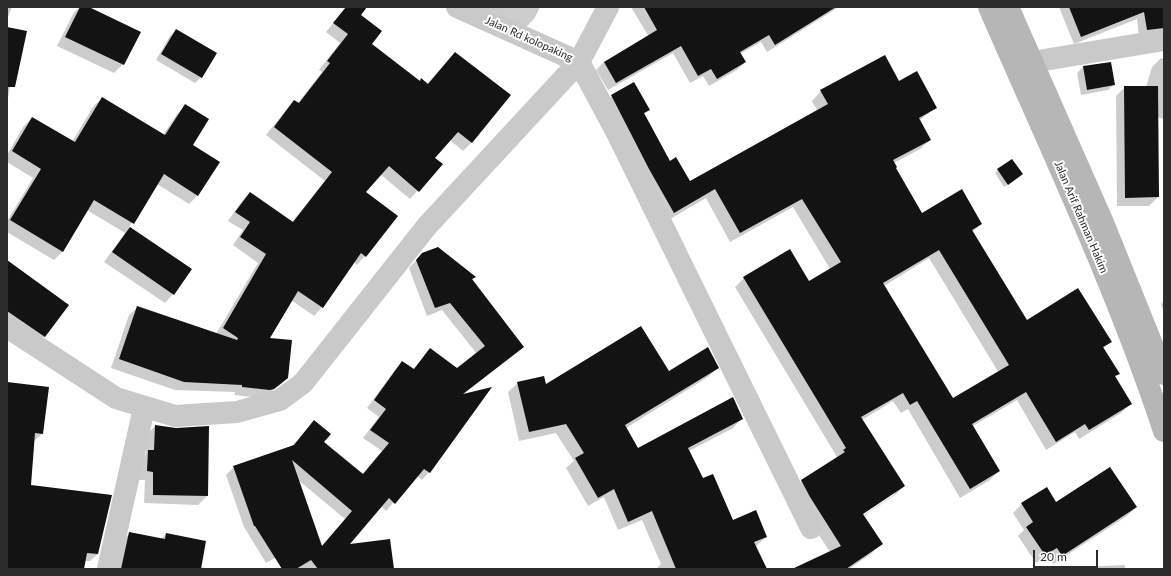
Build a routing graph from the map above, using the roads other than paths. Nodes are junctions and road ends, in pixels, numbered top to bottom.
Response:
1 (457, 7) edge
2 (608, 7) edge
3 (989, 7) edge
4 (1008, 7) edge
5 (1164, 40) edge
6 (580, 62) junction
7 (1032, 62) junction
8 (1048, 120) junction
9 (7, 327) edge
10 (1164, 374) edge
11 (144, 408) junction
12 (1164, 431) edge
13 (811, 528) dead end
14 (108, 569) edge

1 - 6 street, Jalan Rd kolopaking
2 - 6 street
3 - 8 main road, Jalan Arif Rahman Hakim
4 - 7 main road, Jalan Arif Rahman Hakim
5 - 7 street
6 - 11 street
6 - 13 street
7 - 8 main road, Jalan Arif Rahman Hakim
8 - 10 main road, Jalan Arif Rahman Hakim
8 - 12 main road, Jalan Arif Rahman Hakim
9 - 11 street
11 - 14 street

